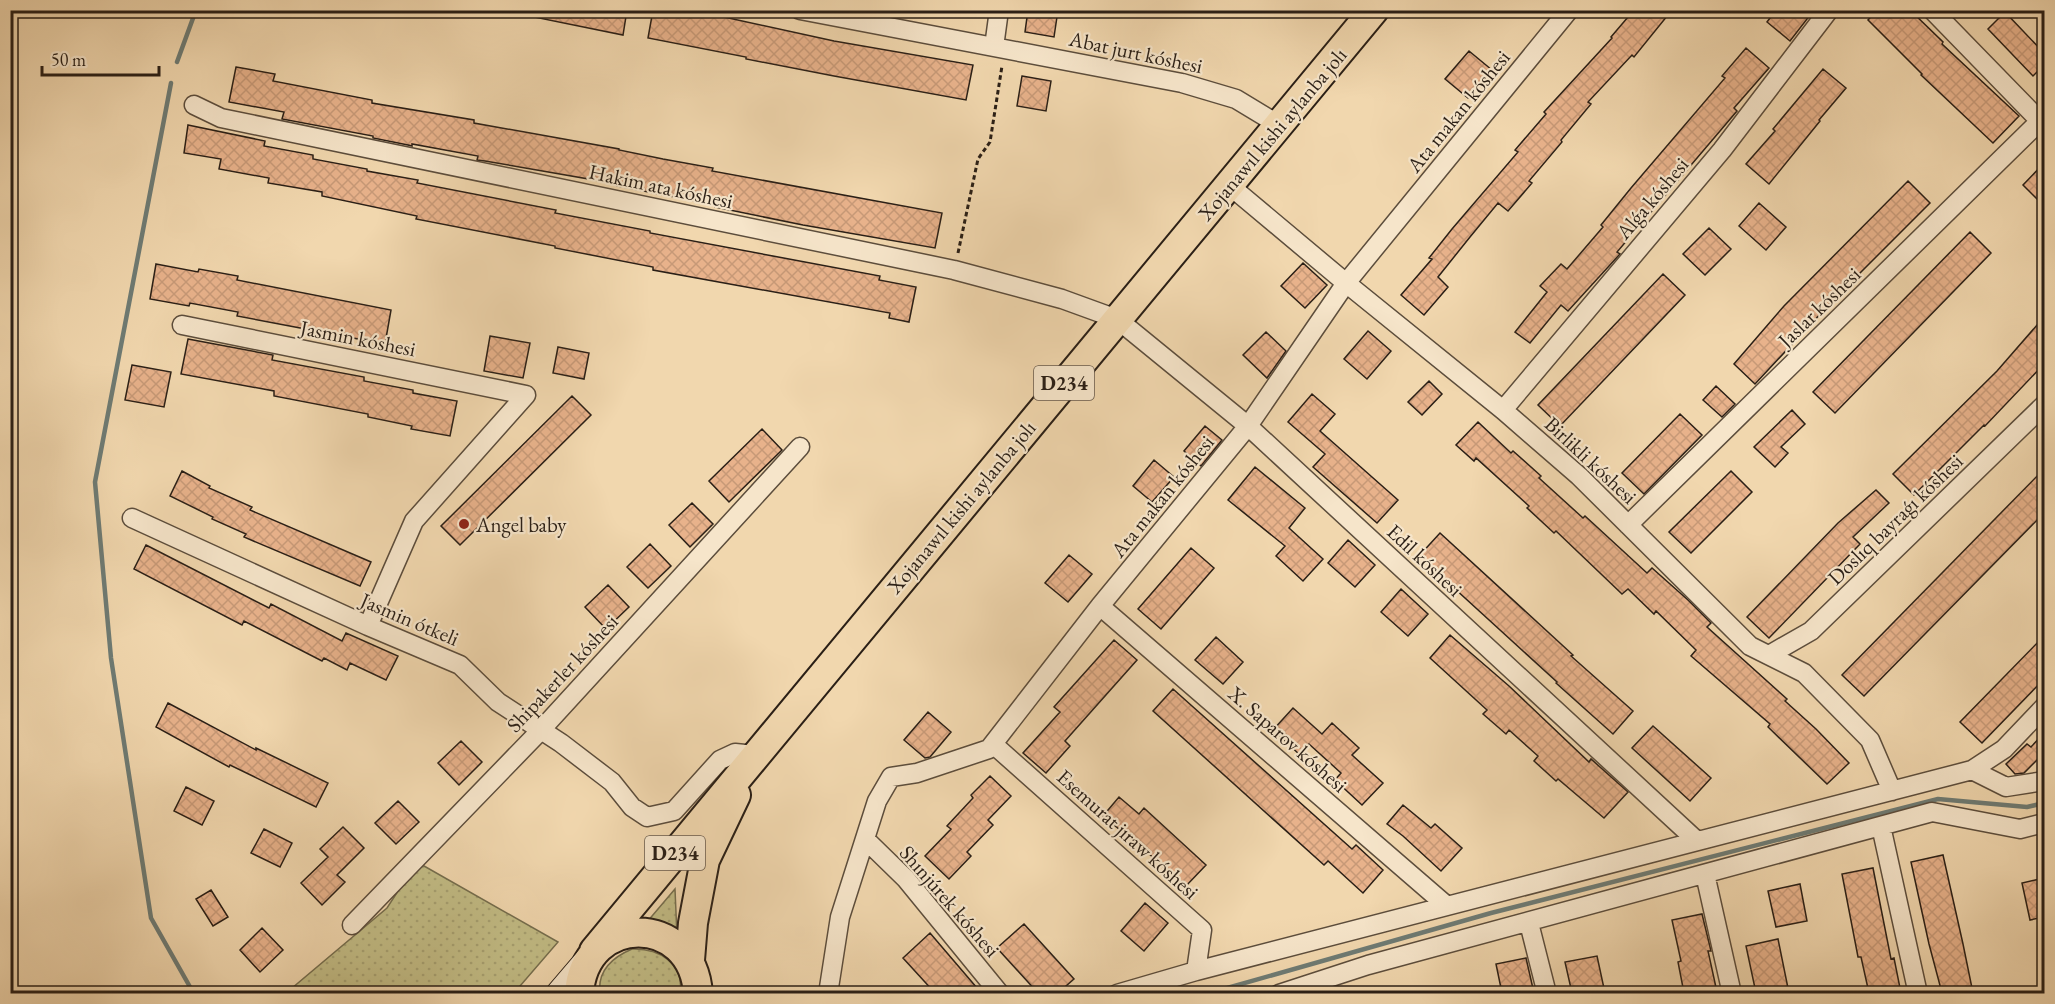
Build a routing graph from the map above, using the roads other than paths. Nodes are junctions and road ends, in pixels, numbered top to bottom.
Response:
1 (800, 10) edge
2 (999, 10) edge
3 (1374, 10) edge
4 (1569, 10) edge
5 (1829, 10) edge
6 (1932, 10) edge
7 (999, 48) junction
8 (194, 105) dead end
9 (2042, 123) edge
10 (1279, 125) junction
11 (1229, 185) junction
12 (1346, 283) junction
13 (1117, 319) junction
14 (182, 325) dead end
15 (2044, 405) edge
16 (1503, 410) junction
17 (1248, 426) junction
18 (800, 447) dead end
19 (132, 518) dead end
20 (1628, 525) junction
21 (1100, 606) junction
22 (368, 626) junction
23 (1769, 655) junction
24 (2044, 707) edge
25 (540, 731) junction
26 (993, 744) junction
27 (755, 755) junction
28 (1971, 770) junction
29 (2044, 781) edge
30 (1892, 791) junction
31 (2044, 823) edge
32 (1881, 826) junction
33 (865, 838) junction
34 (1696, 841) junction
35 (1705, 874) junction
36 (1447, 906) junction
37 (1529, 923) junction
38 (352, 925) dead end
39 (591, 956) junction
40 (690, 960) junction
41 (1196, 971) junction
42 (1312, 989) edge
43 (559, 993) edge
44 (579, 993) edge
45 (698, 993) edge
46 (828, 993) edge
47 (1000, 993) edge
48 (1118, 993) edge
49 (1279, 993) edge
50 (1547, 993) edge
51 (1732, 993) edge
52 (1918, 993) edge

1 - 7 street, Abat jurt kóshesi
2 - 7 street
3 - 10 main road, Xojanawıl kishi aylanba jolı / D234
4 - 12 street, Ata makan kóshesi
5 - 16 street, Alǵa kóshesi
6 - 9 street
7 - 10 street, Abat jurt kóshesi
8 - 13 street, Hakim ata kóshesi
9 - 20 street, Jaslar kóshesi
10 - 11 main road, Xojanawıl kishi aylanba jolı / D234
11 - 12 street, Birlikli kóshesi
11 - 13 main road, Xojanawıl kishi aylanba jolı / D234
12 - 16 street, Birlikli kóshesi
12 - 17 street, Ata makan kóshesi
13 - 17 street, Edil kóshesi
13 - 27 main road, Xojanawıl kishi aylanba jolı / D234
14 - 22 street, Jasmin kóshesi
15 - 23 street, Doslıq bayraǵı kóshesi
16 - 20 street, Birlikli kóshesi
17 - 21 street, Ata makan kóshesi
17 - 34 street, Edil kóshesi
18 - 25 street, Shipakerler kóshesi
19 - 22 street, Jasmin ótkeli
20 - 23 street, Birlikli kóshesi
21 - 26 street, Ata makan kóshesi
21 - 36 street, X. Saparov kóshesi
22 - 25 street, Jasmin ótkeli
23 - 30 street, Birlikli kóshesi
24 - 28 street
25 - 27 street, Jasmin ótkeli
25 - 38 street, Shipakerler kóshesi
26 - 33 street, Ata makan kóshesi
26 - 41 street, Esemurat jıraw kóshesi
27 - 39 main road, Xojanawıl kishi aylanba jolı / D234
27 - 40 main road, Xojanawıl kishi aylanba jolı / D234
28 - 29 street
28 - 30 street
30 - 34 street
31 - 32 street
32 - 35 street
32 - 52 street
33 - 46 street, Ata makan kóshesi
33 - 47 street, Shınjúrek kóshesi
34 - 36 street
35 - 37 street
35 - 51 street
36 - 41 street
37 - 42 street
37 - 50 street
39 - 40 main road, D234
39 - 43 main road, Xojanawıl kishi aylanba jolı / D234
39 - 44 main road, D234
40 - 45 main road
41 - 48 street
42 - 49 street

